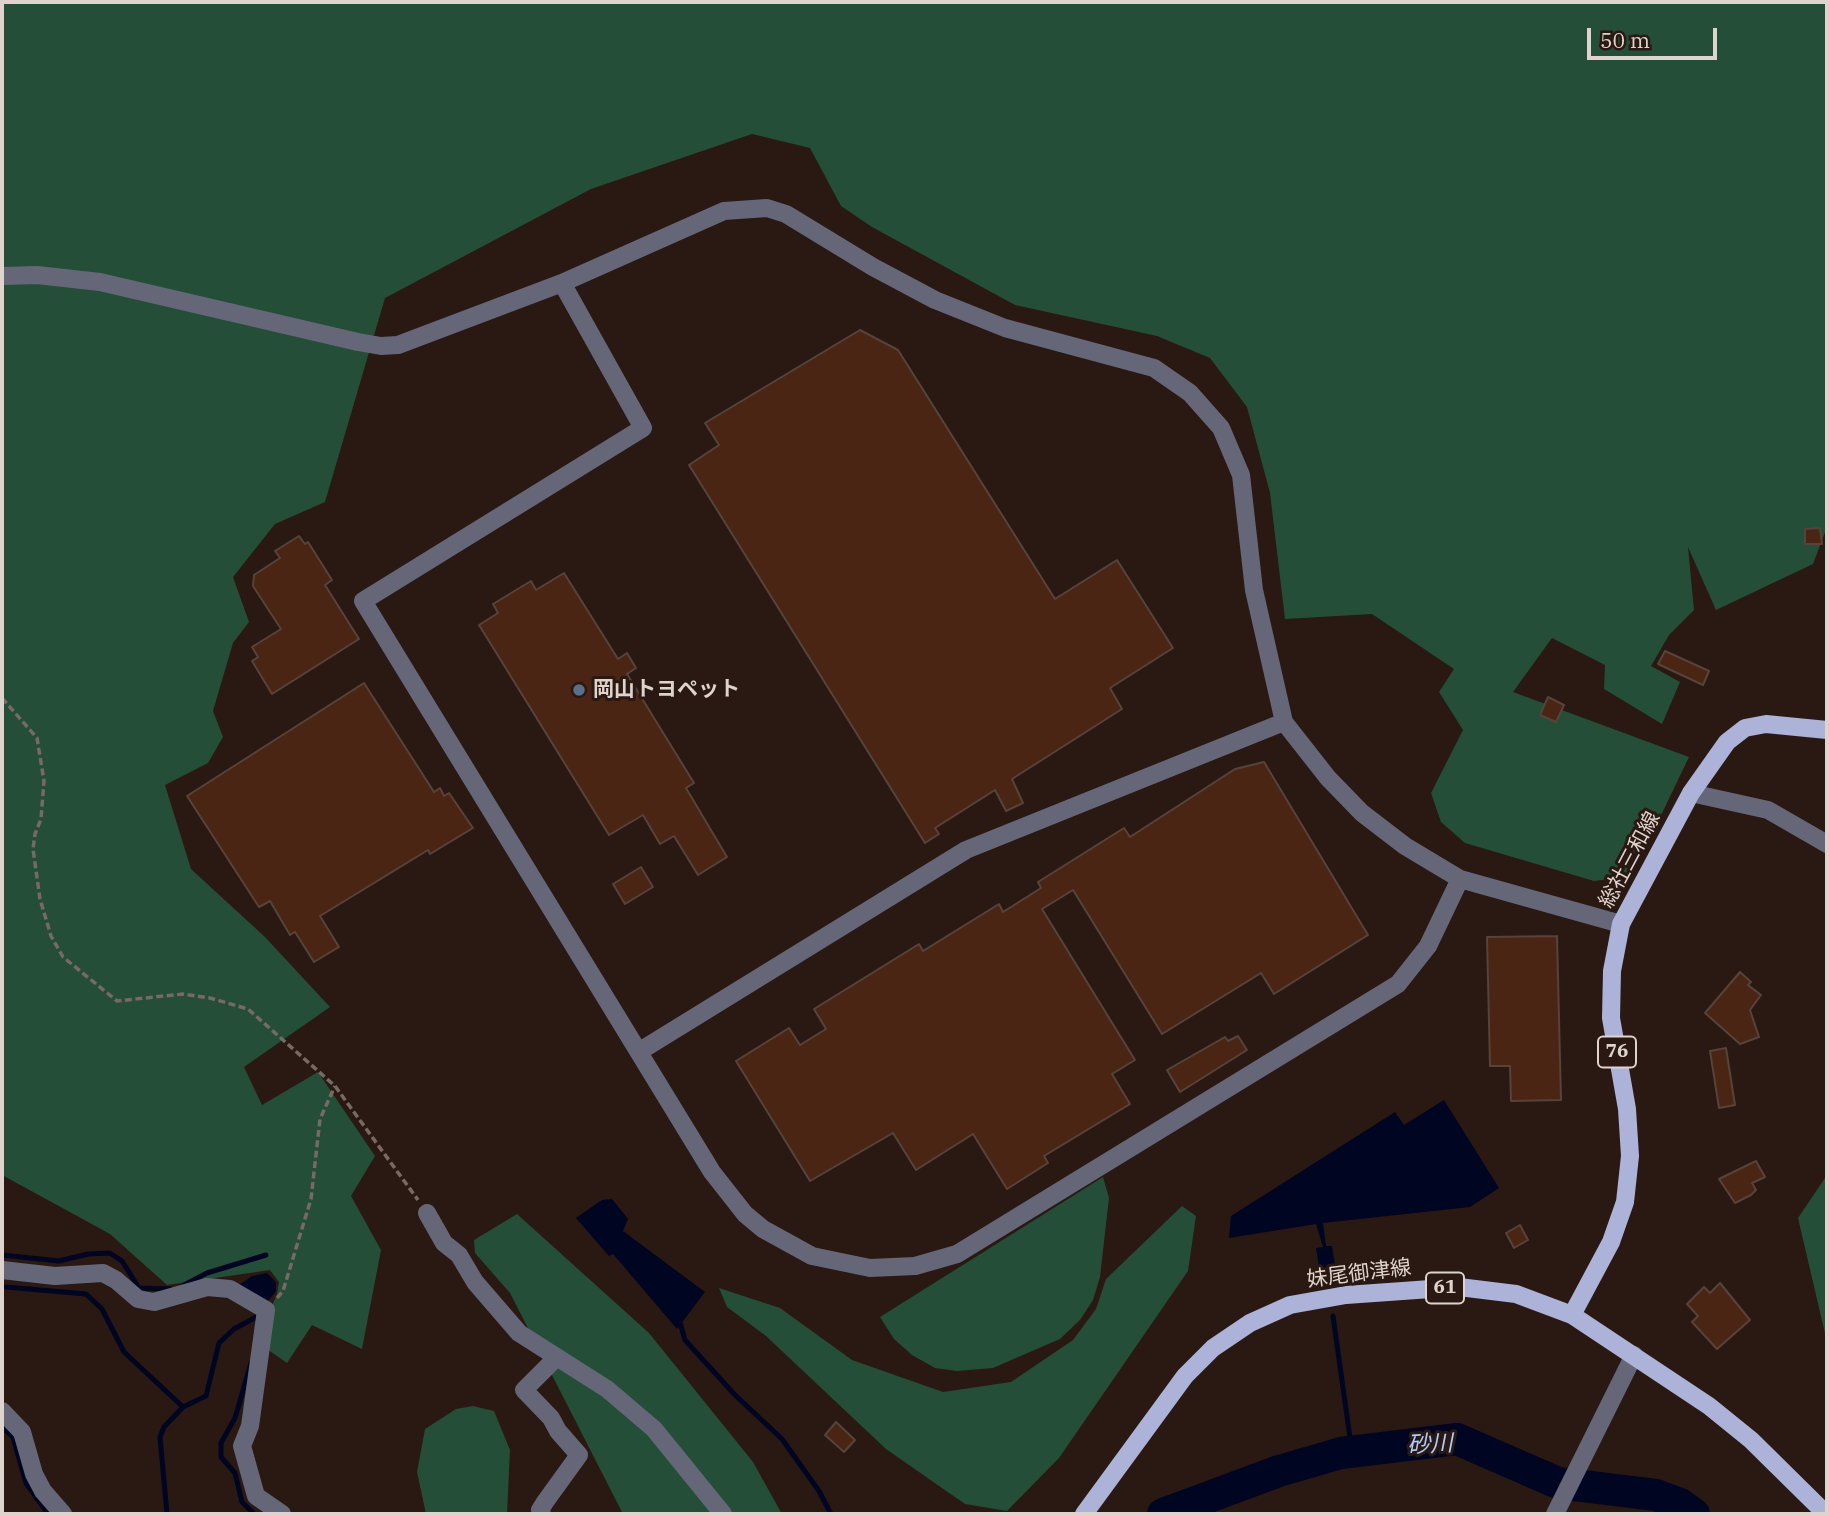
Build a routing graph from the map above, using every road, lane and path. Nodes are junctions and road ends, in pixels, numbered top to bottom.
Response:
1 (3, 274) edge
2 (562, 283) junction
3 (2, 698) edge
4 (1284, 722) junction
5 (1827, 730) edge
6 (1691, 793) junction
7 (1827, 844) edge
8 (1460, 879) junction
9 (1621, 924) junction
10 (640, 1051) junction
11 (335, 1086) junction
12 (427, 1213) joint
13 (2, 1272) edge
14 (263, 1309) junction
15 (1572, 1315) junction
16 (1634, 1355) junction
17 (555, 1359) junction
18 (2, 1411) edge
19 (63, 1514) edge
20 (282, 1514) edge
21 (542, 1514) edge
22 (723, 1514) edge
23 (1084, 1514) edge
24 (1555, 1514) edge
25 (1826, 1514) edge

1 - 2 street
2 - 4 street
2 - 10 street
3 - 11 path
4 - 8 street
4 - 10 street
5 - 6 main road, 総社三和線 / 76
6 - 7 street
6 - 9 main road, 総社三和線 / 76
8 - 9 street
8 - 10 street
9 - 15 main road, 総社三和線 / 76
11 - 12 path
11 - 14 path
12 - 17 street
13 - 14 street
14 - 20 street
15 - 16 main road, 妹尾御津線 / 61
15 - 23 main road, 妹尾御津線 / 61
16 - 24 street
16 - 25 main road, 妹尾御津線 / 61
17 - 21 street
17 - 22 street
18 - 19 street

